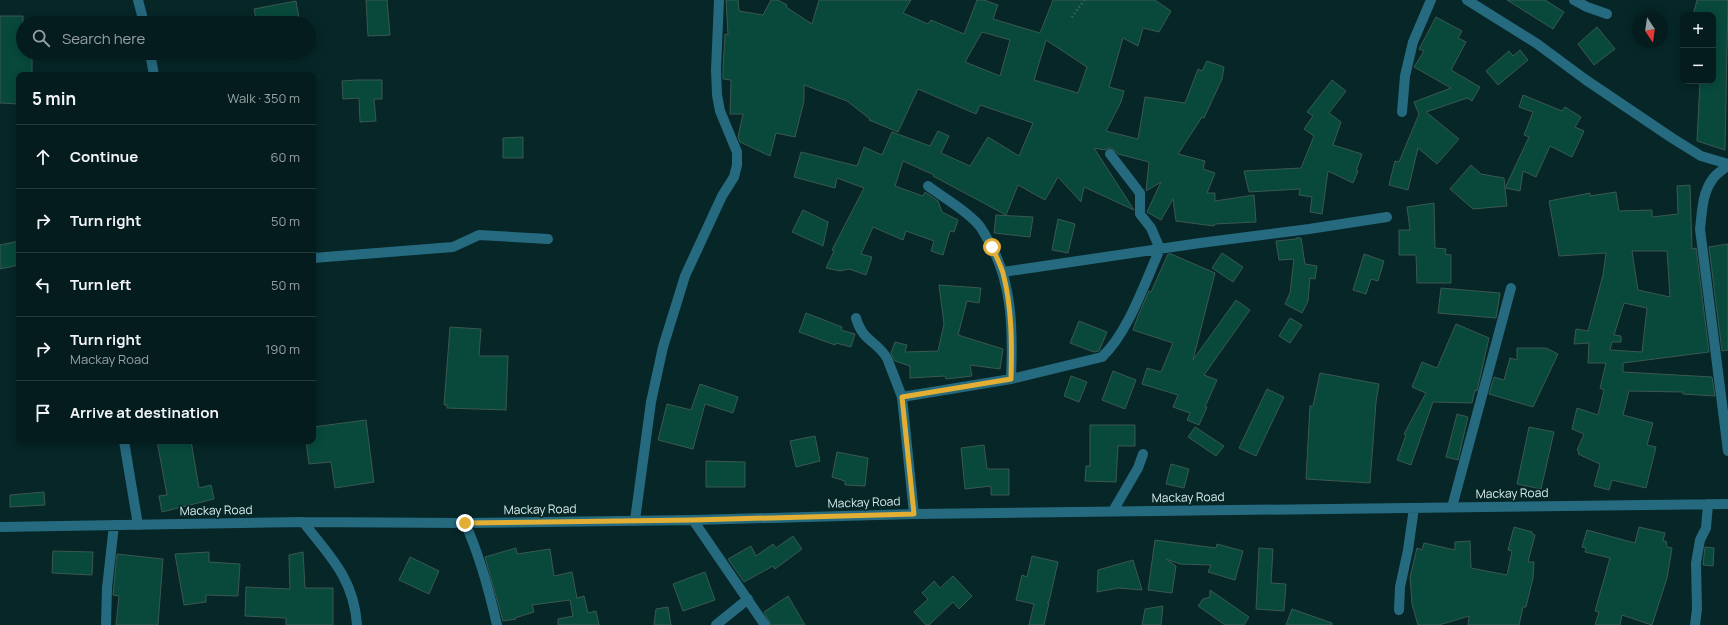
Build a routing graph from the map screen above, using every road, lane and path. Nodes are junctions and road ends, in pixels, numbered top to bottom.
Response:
1 (138, 0) edge
2 (720, 0) edge
3 (1084, 0) edge
4 (1430, 0) edge
5 (1467, 0) edge
6 (1574, 0) edge
7 (1607, 14) dead end
8 (142, 16) edge
9 (1072, 17) dead end
10 (151, 60) edge
11 (153, 72) edge
12 (1402, 112) dead end
13 (1110, 154) dead end
14 (1728, 165) edge
15 (928, 186) dead end
16 (1387, 217) dead end
17 (548, 239) dead end
18 (1160, 249) junction
19 (316, 258) edge
20 (1003, 272) junction
21 (1512, 288) dead end
22 (856, 318) dead end
23 (1011, 379) junction
24 (902, 397) junction
25 (124, 444) edge
26 (1728, 451) edge
27 (1143, 454) dead end
28 (1708, 504) junction
29 (1728, 504) edge
30 (1452, 507) junction
31 (1414, 508) junction
32 (1114, 511) junction
33 (914, 514) junction
34 (635, 520) junction
35 (693, 520) junction
36 (303, 522) junction
37 (465, 523) junction
38 (114, 525) junction
39 (138, 525) junction
40 (0, 526) edge
41 (748, 599) junction
42 (1399, 610) dead end
43 (106, 625) edge
44 (357, 625) edge
45 (497, 625) edge
46 (716, 625) edge
47 (765, 625) edge
48 (1695, 625) edge

1 - 8 street
2 - 34 street
3 - 9 path
4 - 12 street
5 - 14 street
6 - 7 street
10 - 11 street
13 - 18 street
14 - 26 street
15 - 20 street
16 - 18 street
17 - 19 street
18 - 20 street
18 - 23 street
20 - 23 street
21 - 30 street
22 - 24 street
23 - 24 street
24 - 33 street
25 - 39 street
27 - 32 street
28 - 29 street, Mackay Road
28 - 30 street, Mackay Road
28 - 48 street
30 - 31 street, Mackay Road
31 - 32 street, Mackay Road
31 - 42 street
32 - 33 street, Mackay Road
33 - 35 street, Mackay Road
34 - 35 street, Mackay Road
34 - 37 street, Mackay Road
35 - 41 street
36 - 37 street, Mackay Road
36 - 39 street, Mackay Road
36 - 44 street
37 - 45 street
38 - 39 street, Mackay Road
38 - 40 street, Mackay Road
38 - 43 street
41 - 46 street
41 - 47 street

